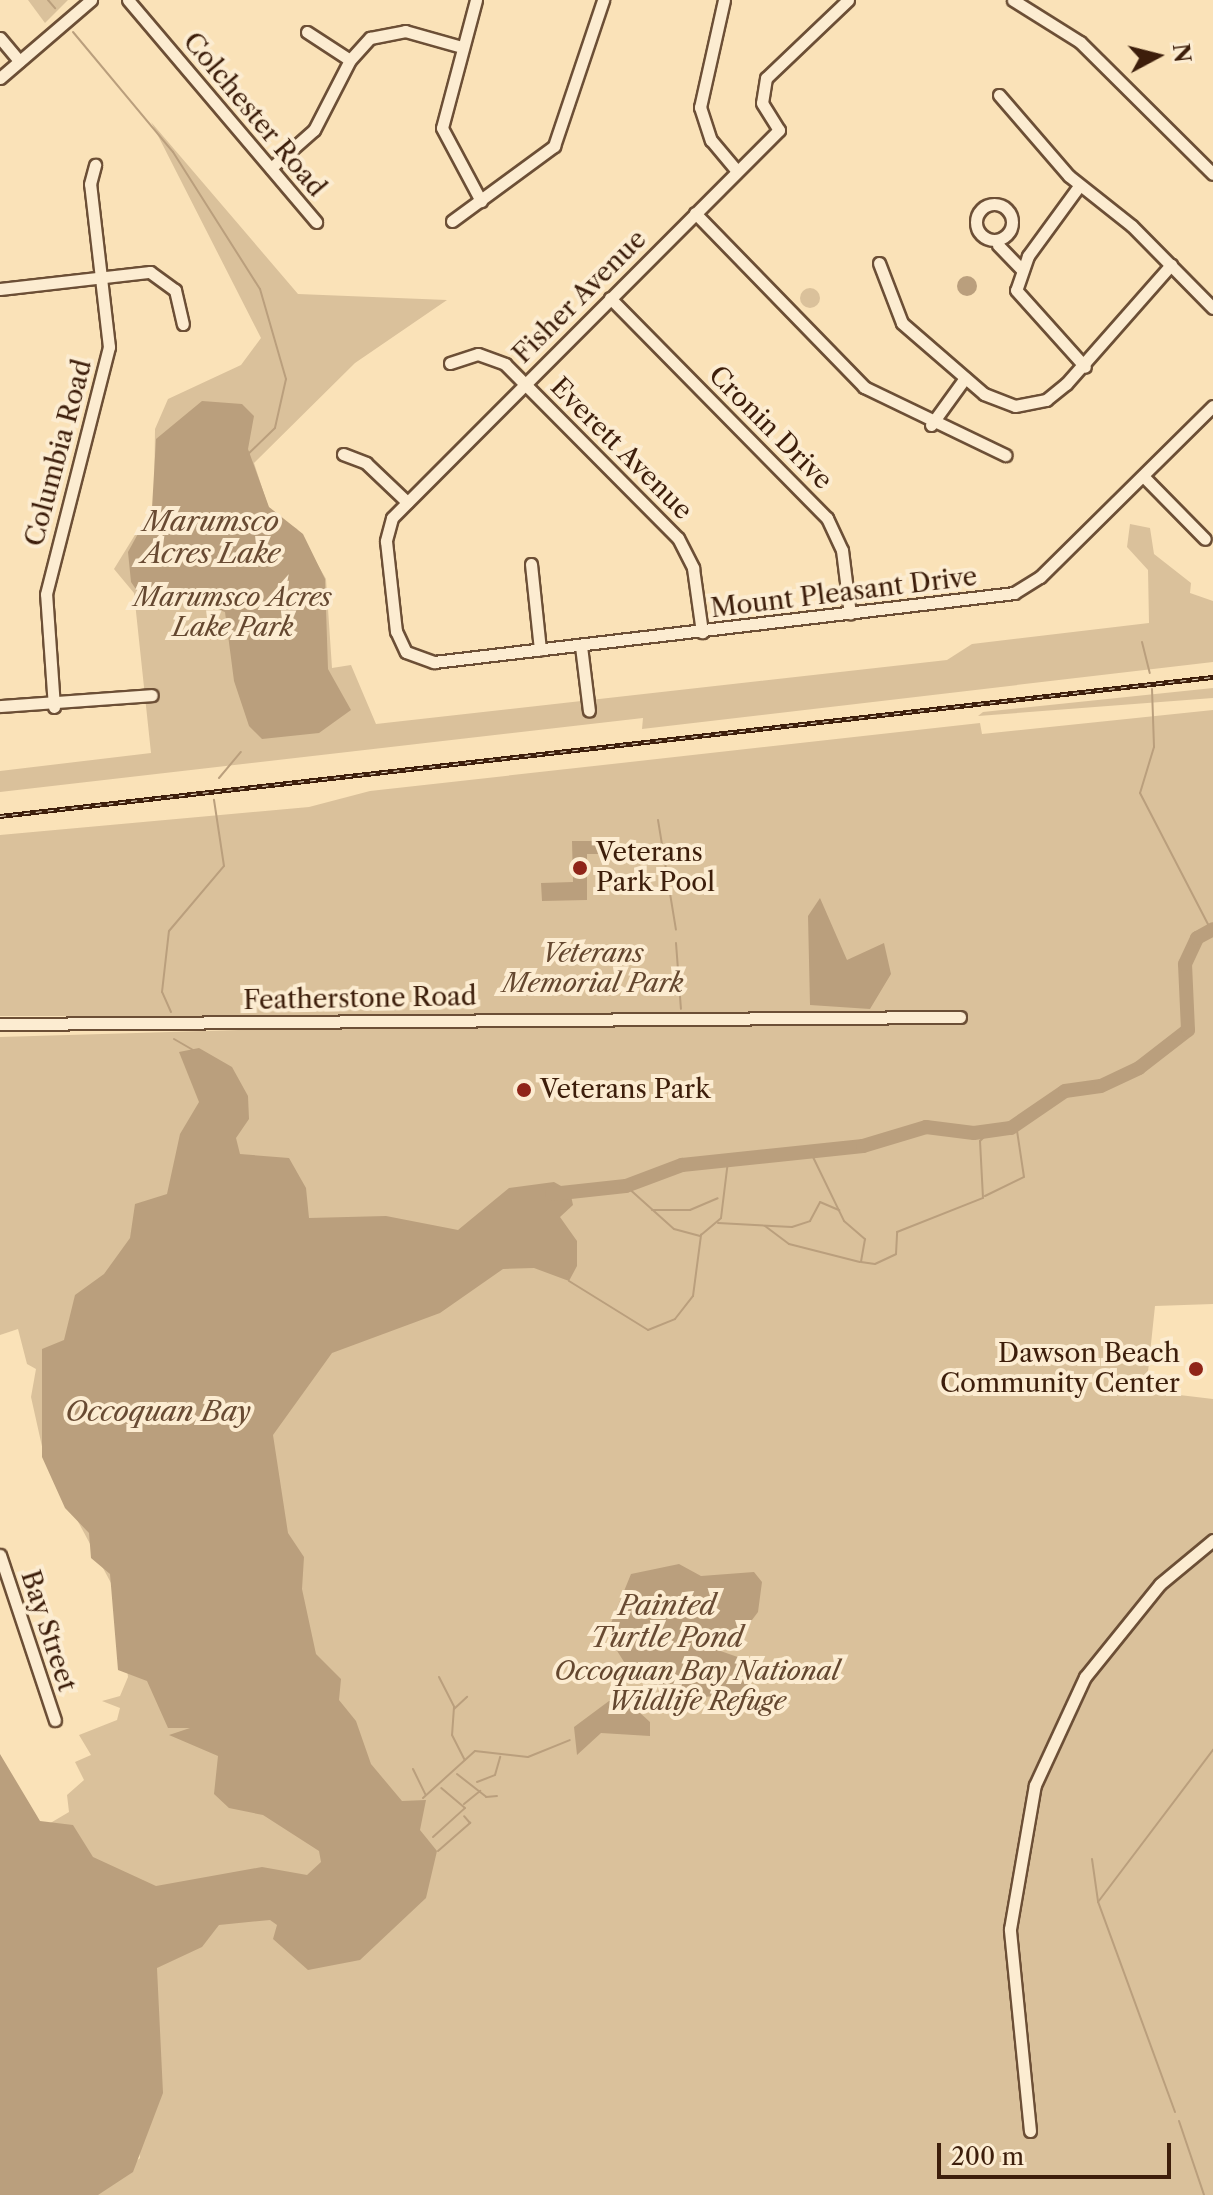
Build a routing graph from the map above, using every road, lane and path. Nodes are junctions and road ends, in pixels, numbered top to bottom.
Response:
1 (91, 0) edge
2 (128, 0) edge
3 (476, 0) edge
4 (603, 0) edge
5 (724, 0) edge
6 (848, 0) edge
7 (1013, 0) edge
8 (307, 32) dead end
9 (0, 38) edge
10 (462, 47) junction
11 (350, 60) junction
12 (19, 61) junction
13 (0, 78) edge
14 (999, 95) dead end
15 (95, 165) dead end
16 (271, 168) junction
17 (735, 169) junction
18 (1213, 174) edge
19 (1079, 186) junction
20 (481, 201) junction
21 (695, 213) junction
22 (452, 221) dead end
23 (316, 222) dead end
24 (998, 245) dead end
25 (879, 263) dead end
26 (1171, 265) junction
27 (1021, 269) junction
28 (103, 275) junction
29 (0, 289) edge
30 (610, 298) junction
31 (1213, 308) edge
32 (183, 324) dead end
33 (450, 363) dead end
34 (1085, 367) junction
35 (965, 378) junction
36 (524, 383) junction
37 (1213, 406) edge
38 (931, 425) junction
39 (343, 454) dead end
40 (1005, 455) dead end
41 (1143, 476) junction
42 (407, 502) junction
43 (1205, 539) dead end
44 (531, 564) dead end
45 (850, 614) junction
46 (702, 632) junction
47 (581, 646) junction
48 (540, 650) junction
49 (408, 654) joint
50 (152, 695) dead end
51 (0, 706) edge
52 (54, 707) junction
53 (589, 711) dead end
54 (960, 1017) dead end
55 (0, 1024) edge
56 (1213, 1540) edge
57 (0, 1555) edge
58 (55, 1720) dead end
59 (1030, 2131) dead end

1 - 12 street
2 - 16 street, Colchester Road
3 - 10 street
4 - 20 street
5 - 17 street
6 - 17 street, Fisher Avenue
7 - 18 street
8 - 11 street
9 - 12 street
10 - 11 street
10 - 20 street
11 - 16 street
12 - 13 street
14 - 19 street
15 - 28 street, Columbia Road
16 - 23 street, Colchester Road
17 - 21 street, Fisher Avenue
19 - 26 street
19 - 27 street
20 - 22 street
21 - 30 street, Fisher Avenue
21 - 38 street
24 - 27 street
25 - 35 street
26 - 31 street
26 - 34 street
27 - 34 street
28 - 29 street
28 - 32 street
28 - 52 street, Columbia Road
30 - 36 street, Fisher Avenue
30 - 45 street, Cronin Drive
33 - 36 street, Everett Avenue
34 - 35 street
35 - 38 street
36 - 42 street, Fisher Avenue
36 - 46 street, Everett Avenue
37 - 41 street, Mount Pleasant Drive
38 - 40 street
39 - 42 street
41 - 43 street
41 - 45 street, Mount Pleasant Drive
42 - 49 street, Fisher Avenue
44 - 48 street
45 - 46 street, Mount Pleasant Drive
46 - 47 street, Mount Pleasant Drive
47 - 48 street, Mount Pleasant Drive
47 - 53 street
48 - 49 street, Mount Pleasant Drive
50 - 52 street
51 - 52 street
54 - 55 street, Featherstone Road
56 - 59 street
57 - 58 street, Bay Street

